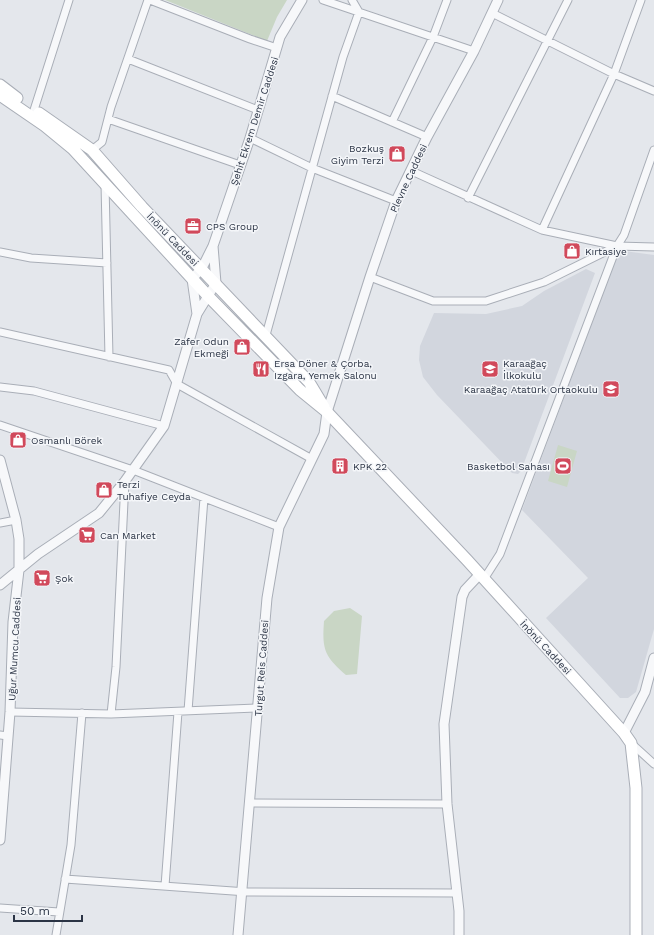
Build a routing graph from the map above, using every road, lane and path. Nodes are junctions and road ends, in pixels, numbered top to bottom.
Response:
1 (69, 0) edge
2 (149, 0) edge
3 (302, 0) edge
4 (323, 0) edge
5 (352, 0) edge
6 (447, 0) edge
7 (498, 0) edge
8 (568, 0) edge
9 (640, 0) edge
10 (359, 12) junction
11 (492, 13) junction
12 (433, 37) junction
13 (548, 40) junction
14 (277, 48) junction
15 (474, 51) junction
16 (128, 59) junction
17 (614, 74) junction
18 (0, 85) edge
19 (654, 91) edge
20 (0, 95) edge
21 (332, 96) junction
22 (34, 110) junction
23 (258, 110) junction
24 (108, 119) junction
25 (392, 122) junction
26 (427, 137) junction
27 (250, 138) junction
28 (92, 150) junction
29 (654, 150) edge
30 (240, 165) junction
31 (312, 168) junction
32 (409, 173) junction
33 (105, 182) junction
34 (468, 198) junction
35 (396, 200) junction
36 (542, 230) junction
37 (213, 246) junction
38 (617, 246) junction
39 (654, 247) edge
40 (0, 252) edge
41 (107, 263) junction
42 (202, 268) junction
43 (370, 277) junction
44 (192, 279) junction
45 (216, 283) junction
46 (209, 297) junction
47 (197, 314) junction
48 (0, 332) edge
49 (266, 335) junction
50 (109, 357) junction
51 (176, 384) junction
52 (0, 387) edge
53 (327, 412) junction
54 (0, 425) edge
55 (164, 426) junction
56 (312, 459) junction
57 (0, 460) edge
58 (133, 470) junction
59 (125, 481) junction
60 (204, 498) junction
61 (16, 520) junction
62 (0, 523) edge
63 (279, 527) junction
64 (19, 570) junction
65 (482, 577) junction
66 (0, 585) edge
67 (654, 658) edge
68 (258, 708) junction
69 (188, 711) junction
70 (10, 712) junction
71 (178, 712) junction
72 (82, 713) junction
73 (112, 714) junction
74 (624, 733) junction
75 (4, 736) edge
76 (631, 743) junction
77 (654, 764) edge
78 (250, 803) junction
79 (447, 804) junction
80 (0, 840) edge
81 (65, 879) junction
82 (165, 886) junction
83 (242, 891) junction
84 (456, 893) junction
85 (0, 908) edge
86 (59, 912) junction
87 (56, 935) edge
88 (238, 935) edge
89 (460, 935) edge
90 (636, 935) edge

1 - 22 street
2 - 14 street
2 - 16 street
3 - 14 street, Şehit Ekrem Demir Caddesi
4 - 10 street
5 - 10 street
6 - 12 street
7 - 11 street, Plevne Caddesi
8 - 13 street
9 - 17 street
10 - 12 street
10 - 21 street
11 - 13 street
11 - 15 street, Plevne Caddesi
12 - 15 street
12 - 25 street
13 - 17 street
13 - 34 street
14 - 23 street, Şehit Ekrem Demir Caddesi
15 - 26 street, Plevne Caddesi
16 - 23 street
16 - 24 street
17 - 19 street
17 - 36 street
18 - 22 main road, İnönü Caddesi
20 - 33 main road, İnönü Caddesi
21 - 25 street
21 - 31 street
22 - 28 main road, İnönü Caddesi
23 - 27 street, Şehit Ekrem Demir Caddesi
24 - 28 street
24 - 30 street
25 - 26 street
26 - 32 street, Plevne Caddesi
27 - 30 street, Şehit Ekrem Demir Caddesi
27 - 31 street
28 - 42 main road, İnönü Caddesi
29 - 38 street
30 - 37 street, Şehit Ekrem Demir Caddesi
31 - 35 street
31 - 49 street
32 - 34 street
32 - 35 street, Plevne Caddesi
33 - 41 street
33 - 44 main road, İnönü Caddesi
34 - 36 street
35 - 43 street, Plevne Caddesi
36 - 38 street
37 - 42 street
37 - 45 street
38 - 39 street
38 - 43 street
38 - 65 street
40 - 41 street
41 - 50 street
42 - 44 street
42 - 45 main road, İnönü Caddesi
43 - 53 street, Plevne Caddesi
44 - 46 main road, İnönü Caddesi
44 - 47 street
45 - 46 street
45 - 49 main road, İnönü Caddesi
46 - 47 street
46 - 53 main road, İnönü Caddesi
47 - 51 street
48 - 50 street
49 - 53 main road, İnönü Caddesi
50 - 51 street
51 - 55 street
51 - 56 street
52 - 55 street
53 - 56 street, Turgut Reis Caddesi
53 - 65 main road, İnönü Caddesi
54 - 58 street
55 - 58 street
56 - 63 street, Turgut Reis Caddesi
57 - 61 street, Uğur Mumcu Caddesi
58 - 59 street
58 - 60 street
59 - 64 street
59 - 73 street
60 - 63 street
60 - 69 street
61 - 62 street
61 - 64 street, Uğur Mumcu Caddesi
63 - 68 street, Turgut Reis Caddesi
64 - 66 street
64 - 70 street, Uğur Mumcu Caddesi
65 - 74 main road, İnönü Caddesi
65 - 79 street
67 - 74 street
68 - 69 street
68 - 78 street, Turgut Reis Caddesi
69 - 71 street
70 - 72 street
70 - 75 street, Uğur Mumcu Caddesi
71 - 73 street
71 - 82 street
72 - 73 street
72 - 81 street
74 - 76 main road, İnönü Caddesi
75 - 80 street, Uğur Mumcu Caddesi
76 - 77 street
76 - 90 main road, İnönü Caddesi
78 - 79 street
78 - 83 street, Turgut Reis Caddesi
79 - 84 street
81 - 82 street
81 - 86 street
82 - 83 street
83 - 84 street
83 - 88 street, Turgut Reis Caddesi
84 - 89 street
85 - 86 street
86 - 87 street

